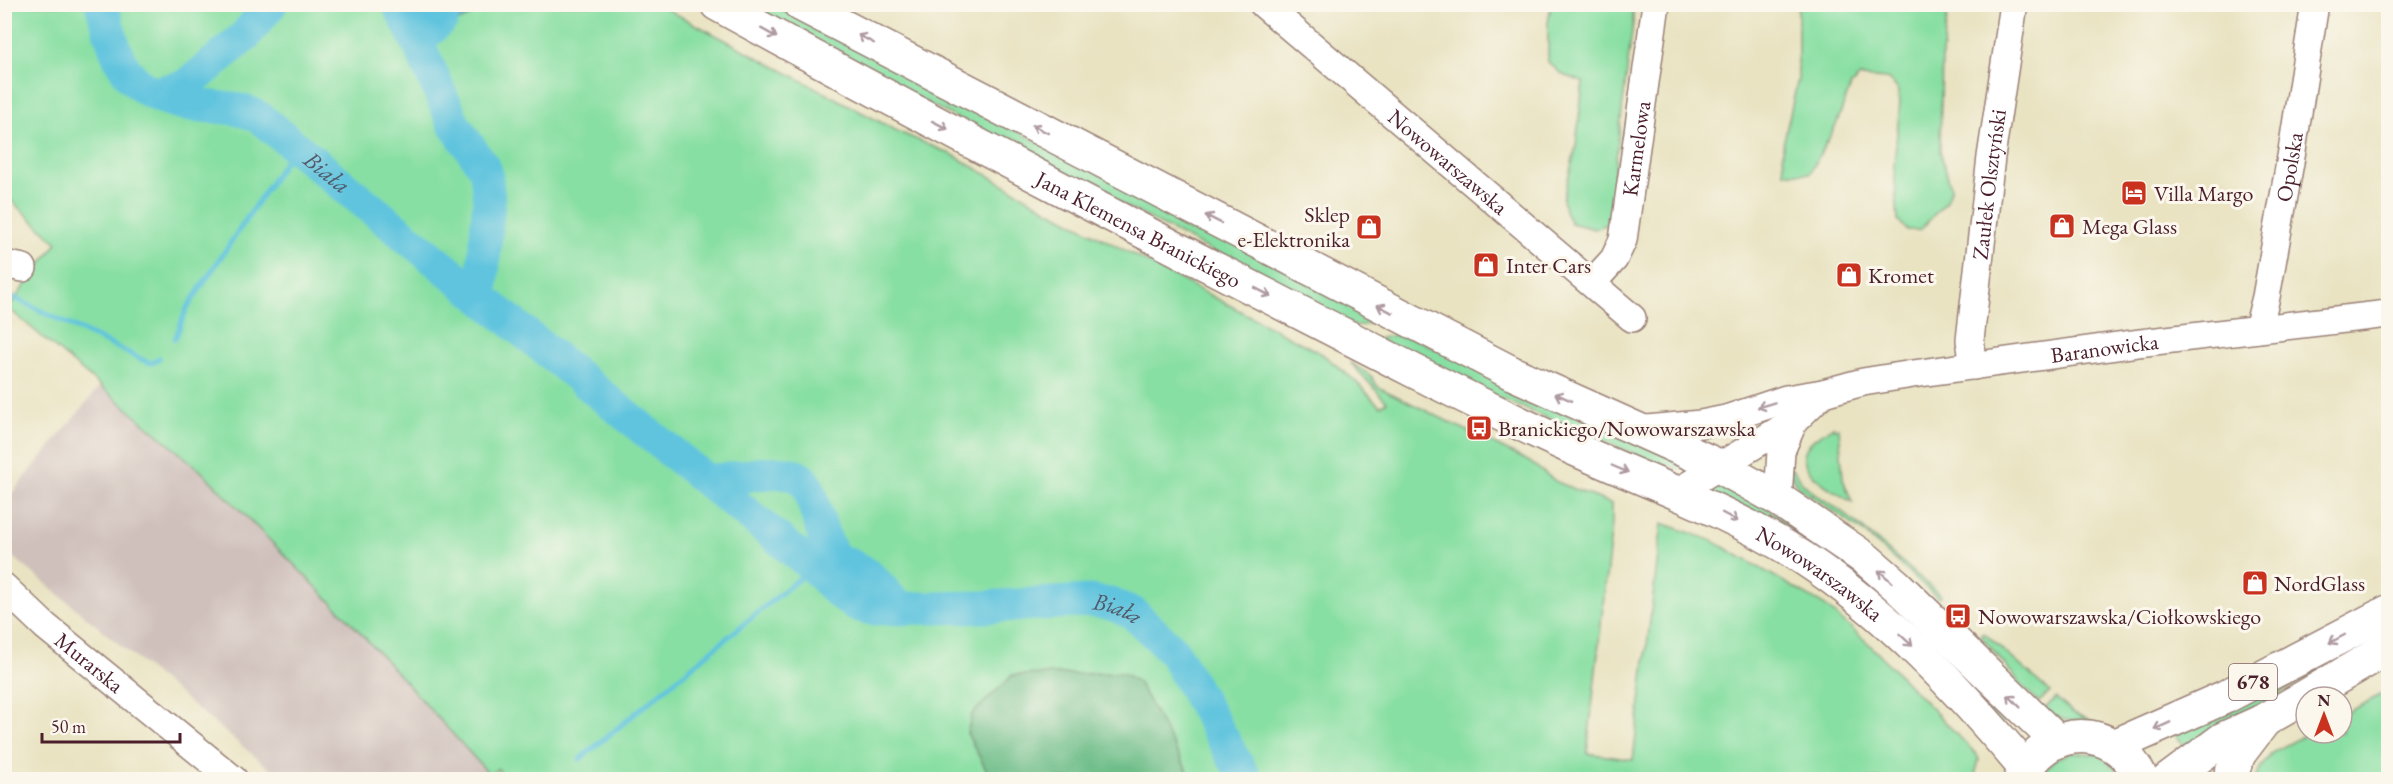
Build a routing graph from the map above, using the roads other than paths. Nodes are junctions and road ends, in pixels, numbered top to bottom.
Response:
1 (717, 4) edge
2 (800, 4) edge
3 (1263, 4) edge
4 (1656, 4) edge
5 (2014, 4) edge
6 (2315, 4) edge
7 (1592, 283) junction
8 (2388, 314) edge
9 (1632, 318) dead end
10 (2258, 329) junction
11 (1974, 366) junction
12 (1823, 393) junction
13 (1794, 421) junction
14 (1636, 430) junction
15 (1566, 446) joint
16 (1719, 466) junction
17 (1677, 492) junction
18 (1778, 500) junction
19 (4, 587) edge
20 (2388, 612) edge
21 (2388, 648) edge
22 (2265, 720) junction
23 (2057, 741) junction
24 (2114, 746) junction
25 (2022, 774) edge
26 (234, 780) edge
27 (2142, 780) edge
28 (2168, 780) edge
29 (2229, 780) edge

1 -> 15 main road, Jana Klemensa Branickiego
14 -> 2 main road, Jana Klemensa Branickiego
3 - 7 street, Nowowarszawska
4 - 7 street, Karmelowa
5 - 11 street, Zaułek Olsztyński
6 - 10 street, Opolska
7 - 9 street, Nowowarszawska
8 - 10 street, Baranowicka
10 - 11 street, Baranowicka
11 - 12 street, Baranowicka
12 - 13 street, Baranowicka
12 -> 14 street, Baranowicka
13 - 16 street, Baranowicka
13 - 18 street, Baranowicka
14 - 16 main road, Nowowarszawska
15 -> 17 main road, Nowowarszawska
16 - 17 street, Baranowicka
16 - 18 main road, Nowowarszawska
17 -> 25 main road, Nowowarszawska
23 -> 18 main road, Nowowarszawska
19 - 26 street, Murarska
20 -> 24 main road, 678
21 - 22 main road, 678
22 - 28 main road, 678
22 - 29 main road
23 - 24 main road
23 - 25 main road
24 - 27 main road

